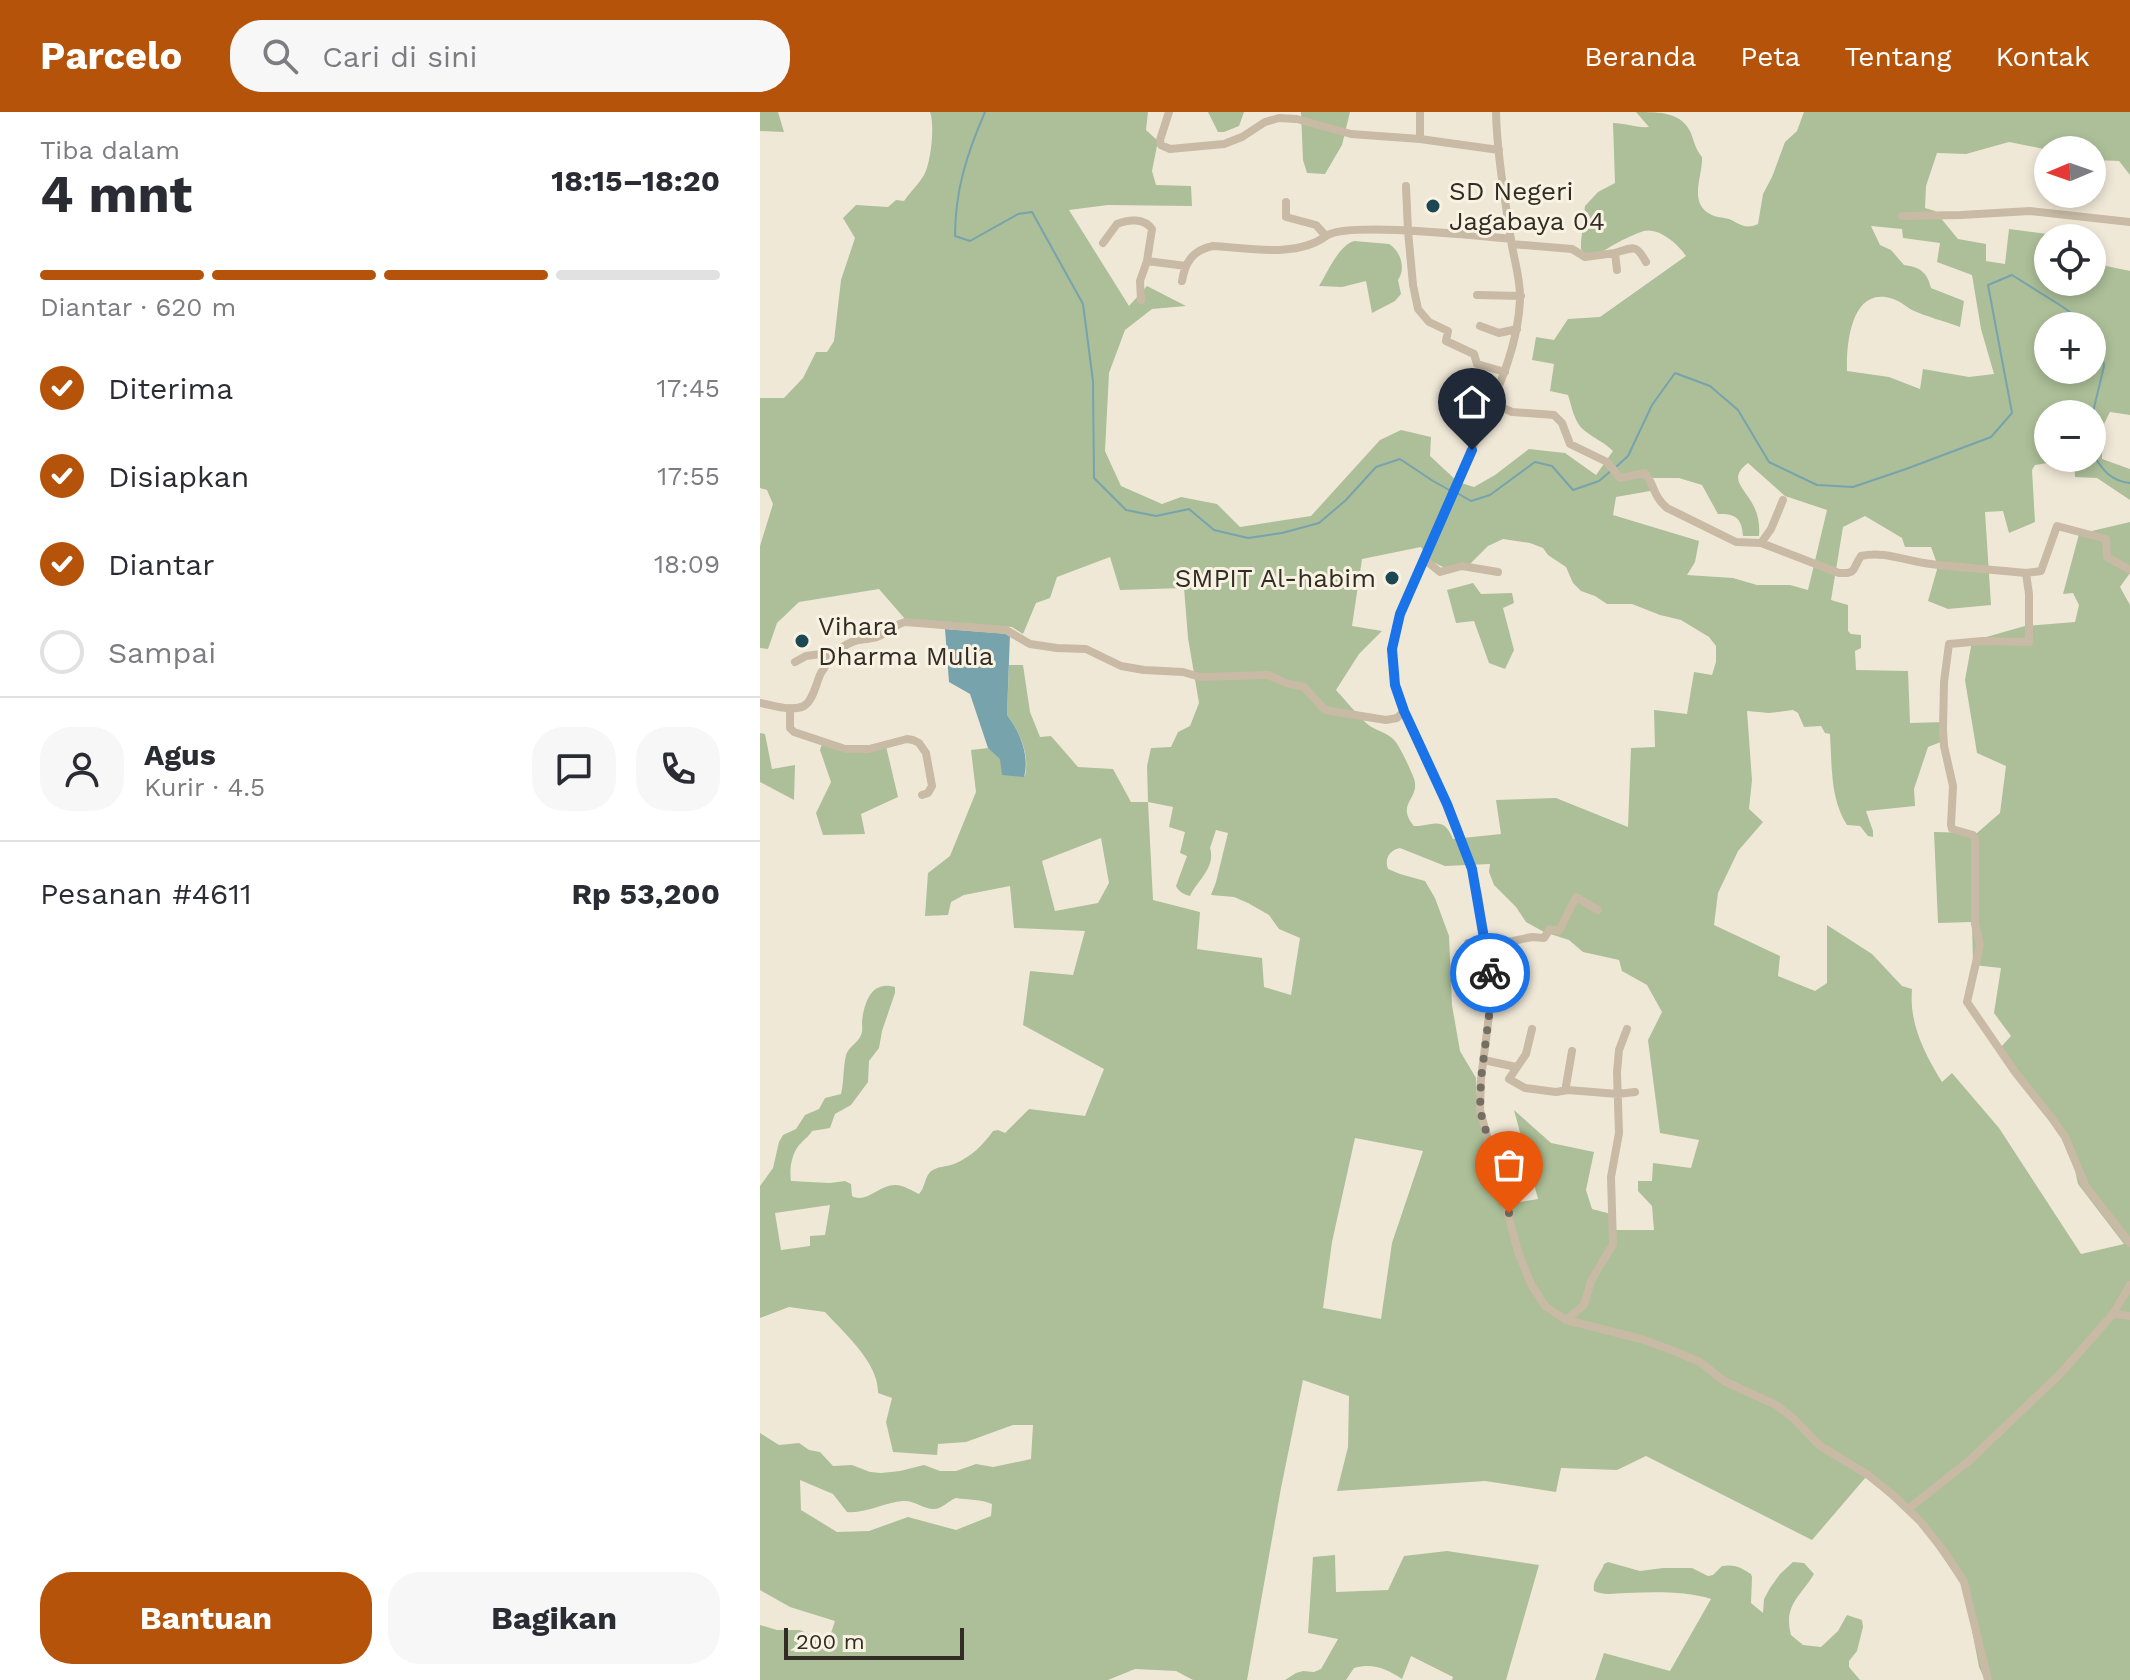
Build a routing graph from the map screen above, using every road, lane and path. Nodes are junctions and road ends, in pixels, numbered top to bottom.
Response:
1 (1169, 112) edge
2 (1420, 112) edge
3 (1496, 112) edge
4 (1420, 139) junction
5 (1499, 150) junction
6 (1406, 186) dead end
7 (1286, 202) dead end
8 (1902, 216) dead end
9 (2130, 222) edge
10 (1408, 231) junction
11 (1326, 236) junction
12 (1512, 242) junction
13 (1103, 243) dead end
14 (1615, 253) junction
15 (1147, 261) junction
16 (1646, 262) dead end
17 (1186, 266) junction
18 (1617, 270) dead end
19 (1182, 281) dead end
20 (1477, 295) dead end
21 (1521, 296) junction
22 (1141, 300) dead end
23 (1480, 326) dead end
24 (1517, 329) junction
25 (1505, 372) junction
26 (1492, 403) junction
27 (1783, 500) dead end
28 (1761, 543) junction
29 (1425, 560) junction
30 (2130, 570) edge
31 (1498, 572) dead end
32 (2026, 573) junction
33 (837, 652) junction
34 (795, 662) dead end
35 (760, 703) edge
36 (790, 708) junction
37 (1404, 711) junction
38 (922, 795) dead end
39 (1598, 910) dead end
40 (1485, 942) junction
41 (1468, 943) dead end
42 (1532, 1029) dead end
43 (1627, 1029) dead end
44 (1572, 1051) dead end
45 (1484, 1060) junction
46 (1516, 1067) junction
47 (1568, 1090) junction
48 (1635, 1092) dead end
49 (1618, 1094) junction
50 (2130, 1243) edge
51 (2130, 1285) edge
52 (2113, 1314) junction
53 (2130, 1316) edge
54 (1566, 1320) junction
55 (1908, 1509) junction
56 (1988, 1680) edge

1 - 4 street
2 - 4 street
3 - 5 street
4 - 5 street
5 - 12 street
6 - 10 street
7 - 11 street
8 - 9 street
10 - 11 street
10 - 12 street
10 - 25 street
11 - 17 street
12 - 14 street
12 - 21 street
13 - 15 street
14 - 16 street
14 - 18 street
15 - 17 street
15 - 22 street
17 - 19 street
20 - 21 street
21 - 24 street
23 - 24 street
24 - 25 street
25 - 26 street
26 - 28 street
26 - 29 street
27 - 28 street
28 - 32 street
29 - 31 street
29 - 37 street
30 - 32 street
32 - 50 street
33 - 34 street
33 - 36 street
33 - 37 street
35 - 36 street
36 - 38 street
37 - 40 street
39 - 40 street
40 - 41 street
40 - 45 street
42 - 46 street
43 - 49 street
44 - 47 street
45 - 46 street
45 - 54 street
46 - 47 street
47 - 49 street
48 - 49 street
49 - 54 street
51 - 52 street
52 - 53 street
52 - 55 street
54 - 55 street
55 - 56 street

